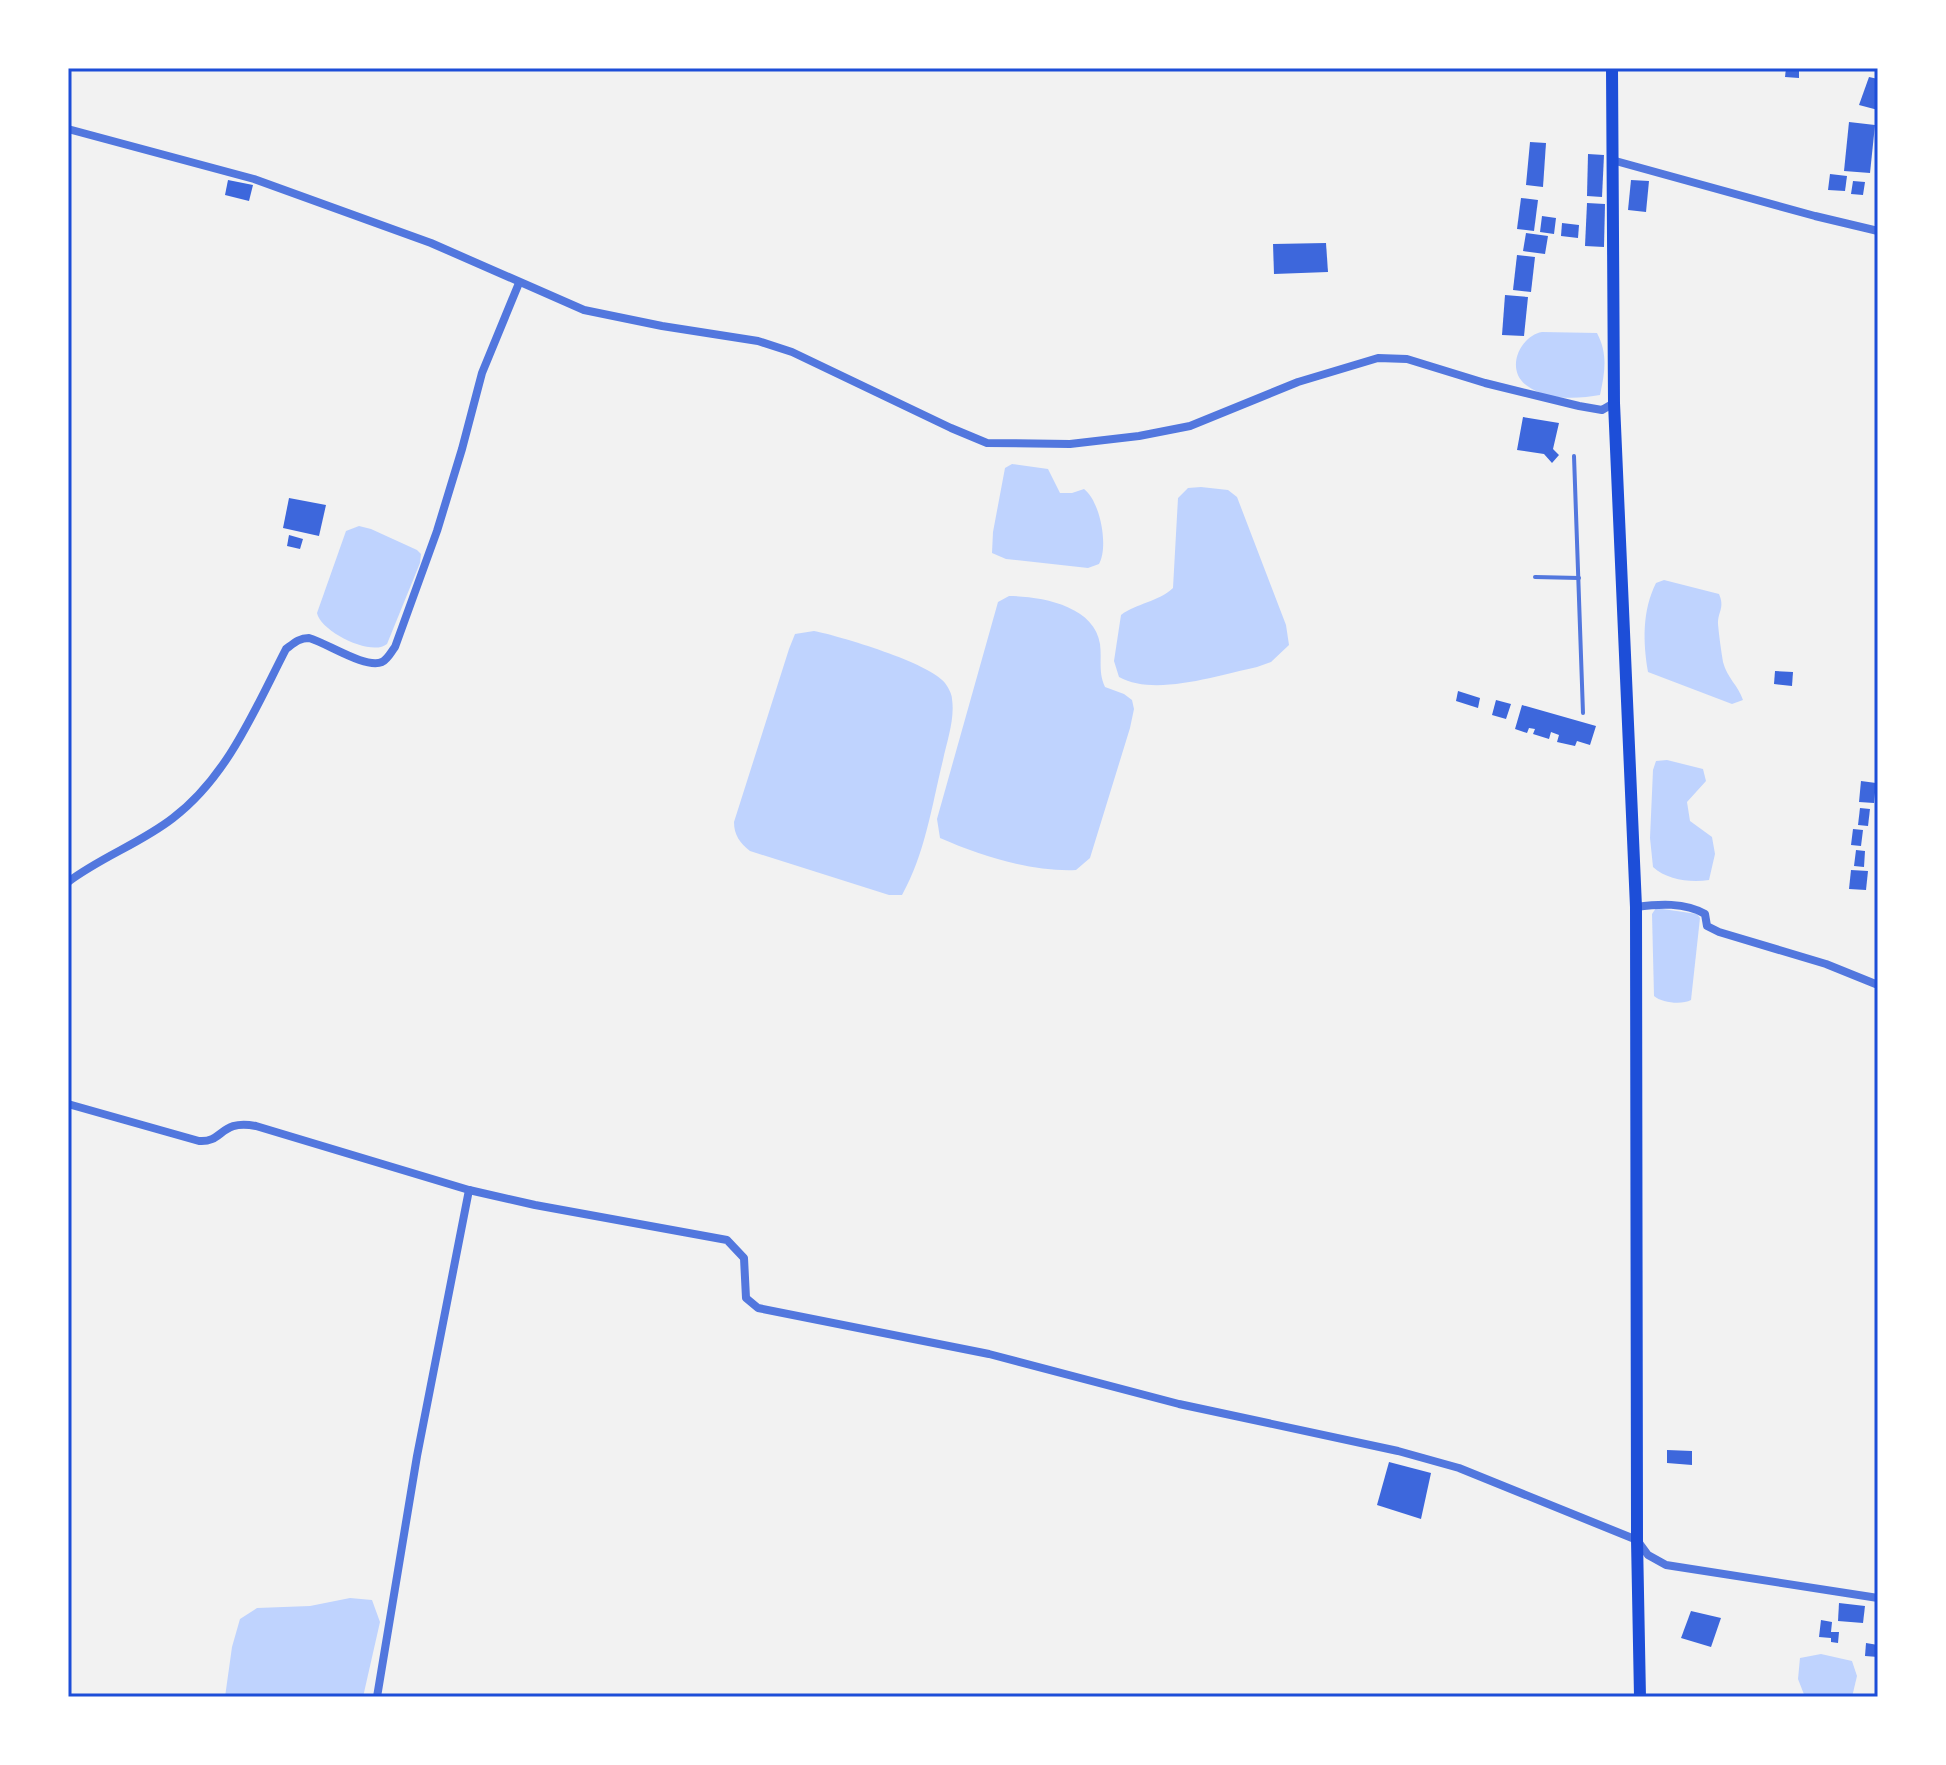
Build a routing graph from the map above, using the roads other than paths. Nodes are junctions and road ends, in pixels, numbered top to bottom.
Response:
1 (1612, 68) edge
2 (68, 129) edge
3 (1612, 160) junction
4 (1878, 231) edge
5 (519, 283) junction
6 (1614, 403) junction
7 (1574, 456) dead end
8 (1535, 577) dead end
9 (1579, 578) junction
10 (1583, 713) dead end
11 (68, 882) edge
12 (1636, 907) junction
13 (1878, 985) edge
14 (68, 1104) edge
15 (469, 1190) junction
16 (1637, 1540) junction
17 (1878, 1598) edge
18 (377, 1697) edge
19 (1640, 1697) edge

1 - 3 main road
2 - 5 street
3 - 4 street
3 - 6 main road
5 - 6 street
5 - 11 street
6 - 12 main road
7 - 9 lane
8 - 9 lane
9 - 10 lane
12 - 13 street
12 - 16 main road
14 - 15 street
15 - 16 street
15 - 18 street
16 - 17 street
16 - 19 main road

